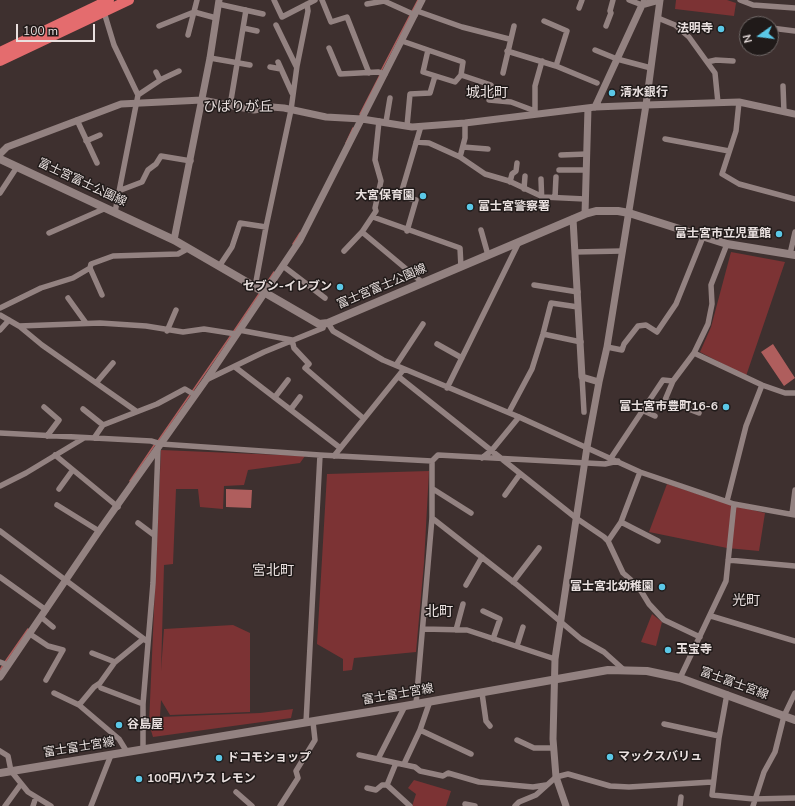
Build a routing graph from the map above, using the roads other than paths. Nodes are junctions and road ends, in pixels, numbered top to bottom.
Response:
1 (129, 0) edge
2 (197, 0) edge
3 (274, 0) edge
4 (315, 0) edge
5 (322, 0) edge
6 (422, 0) edge
7 (582, 0) edge
8 (614, 0) edge
9 (629, 0) edge
10 (660, 0) edge
11 (740, 0) edge
12 (219, 2) edge
13 (643, 2) edge
14 (104, 4) edge
15 (307, 4) junction
16 (367, 4) dead end
17 (580, 8) dead end
18 (795, 8) edge
19 (246, 10) junction
20 (194, 12) junction
21 (413, 13) junction
22 (263, 14) dead end
23 (216, 18) junction
24 (658, 18) junction
25 (544, 21) dead end
26 (276, 25) dead end
27 (159, 26) dead end
28 (514, 26) dead end
29 (606, 26) dead end
30 (243, 28) junction
31 (779, 29) edge
32 (257, 31) dead end
33 (795, 31) edge
34 (188, 35) dead end
35 (510, 39) junction
36 (402, 41) junction
37 (329, 48) dead end
38 (428, 50) junction
39 (595, 50) dead end
40 (507, 51) junction
41 (0, 52) edge
42 (210, 58) junction
43 (618, 59) junction
44 (0, 61) edge
45 (542, 61) junction
46 (733, 61) dead end
47 (278, 62) dead end
48 (707, 62) junction
49 (238, 63) junction
50 (250, 65) dead end
51 (297, 66) junction
52 (556, 66) junction
53 (270, 67) dead end
54 (281, 68) junction
55 (651, 68) junction
56 (179, 71) dead end
57 (156, 72) dead end
58 (369, 73) junction
59 (382, 73) junction
60 (503, 73) dead end
61 (461, 75) junction
62 (435, 76) junction
63 (160, 80) junction
64 (597, 83) dead end
65 (783, 86) dead end
66 (292, 94) junction
67 (138, 95) junction
68 (390, 98) dead end
69 (202, 100) junction
70 (739, 102) junction
71 (718, 103) junction
72 (136, 104) junction
73 (646, 105) junction
74 (230, 106) junction
75 (592, 108) junction
76 (291, 110) junction
77 (535, 112) junction
78 (784, 112) junction
79 (795, 114) edge
80 (362, 119) junction
81 (77, 120) junction
82 (383, 122) junction
83 (464, 123) junction
84 (407, 126) junction
85 (421, 126) junction
86 (100, 135) dead end
87 (665, 139) dead end
88 (86, 141) junction
89 (416, 142) junction
90 (463, 147) junction
91 (488, 149) dead end
92 (729, 151) junction
93 (0, 154) edge
94 (587, 154) junction
95 (561, 155) dead end
96 (460, 158) junction
97 (0, 159) edge
98 (191, 162) junction
99 (97, 163) dead end
100 (517, 163) dead end
101 (17, 167) junction
102 (559, 170) dead end
103 (586, 170) junction
104 (525, 176) dead end
105 (556, 177) dead end
106 (541, 179) dead end
107 (510, 182) junction
108 (524, 189) junction
109 (121, 190) junction
110 (380, 191) junction
111 (0, 193) edge
112 (542, 196) junction
113 (400, 197) junction
114 (555, 197) junction
115 (585, 199) junction
116 (795, 200) edge
117 (542, 206) dead end
118 (106, 208) junction
119 (115, 212) junction
120 (629, 213) junction
121 (584, 214) junction
122 (373, 217) junction
123 (573, 219) junction
124 (266, 228) junction
125 (407, 230) junction
126 (480, 230) dead end
127 (362, 232) junction
128 (795, 232) edge
129 (50, 233) dead end
130 (703, 237) junction
131 (174, 240) junction
132 (519, 242) junction
133 (727, 244) junction
134 (189, 248) junction
135 (344, 251) dead end
136 (622, 251) junction
137 (575, 252) junction
138 (792, 254) edge
139 (488, 255) junction
140 (220, 265) junction
141 (283, 266) junction
142 (461, 267) junction
143 (90, 268) junction
144 (423, 283) junction
145 (534, 286) dead end
146 (255, 287) junction
147 (578, 292) junction
148 (265, 293) junction
149 (102, 295) dead end
150 (68, 298) dead end
151 (325, 298) dead end
152 (578, 307) junction
153 (0, 308) edge
154 (176, 310) dead end
155 (0, 314) edge
156 (9, 320) junction
157 (86, 323) junction
158 (326, 324) junction
159 (423, 324) dead end
160 (19, 326) junction
161 (0, 330) edge
162 (167, 331) junction
163 (235, 333) junction
164 (543, 334) junction
165 (292, 340) junction
166 (581, 342) junction
167 (437, 344) dead end
168 (607, 347) junction
169 (694, 353) junction
170 (462, 358) junction
171 (113, 363) dead end
172 (396, 365) junction
173 (235, 367) junction
174 (404, 369) junction
175 (399, 377) junction
176 (582, 377) junction
177 (206, 380) junction
178 (288, 380) dead end
179 (673, 381) junction
180 (599, 382) junction
181 (96, 383) junction
182 (762, 385) junction
183 (447, 388) junction
184 (192, 393) junction
185 (795, 393) edge
186 (275, 397) junction
187 (300, 397) dead end
188 (44, 408) dead end
189 (83, 409) dead end
190 (291, 409) junction
191 (136, 411) junction
192 (644, 411) junction
193 (509, 412) junction
194 (584, 412) dead end
195 (699, 413) dead end
196 (654, 416) dead end
197 (519, 417) junction
198 (363, 418) junction
199 (103, 426) junction
200 (0, 433) edge
201 (47, 436) junction
202 (84, 438) junction
203 (94, 438) junction
204 (158, 444) junction
205 (339, 447) junction
206 (587, 447) junction
207 (492, 450) junction
208 (55, 455) junction
209 (320, 456) junction
210 (334, 456) junction
211 (482, 458) junction
212 (610, 458) junction
213 (502, 460) junction
214 (432, 461) junction
215 (618, 461) junction
216 (585, 463) junction
217 (72, 471) junction
218 (640, 472) junction
219 (520, 474) junction
220 (0, 486) edge
221 (59, 489) dead end
222 (433, 489) junction
223 (795, 490) edge
224 (505, 495) dead end
225 (727, 501) junction
226 (734, 504) junction
227 (57, 505) dead end
228 (116, 505) junction
229 (470, 513) dead end
230 (794, 515) edge
231 (432, 518) junction
232 (576, 518) junction
233 (621, 522) junction
234 (138, 523) dead end
235 (98, 530) junction
236 (0, 531) edge
237 (154, 535) junction
238 (608, 541) junction
239 (658, 541) dead end
240 (539, 548) dead end
241 (482, 556) junction
242 (728, 560) junction
243 (795, 566) edge
244 (0, 577) edge
245 (64, 580) junction
246 (513, 582) junction
247 (466, 586) dead end
248 (463, 604) dead end
249 (44, 609) junction
250 (483, 610) dead end
251 (711, 616) junction
252 (41, 617) junction
253 (561, 623) junction
254 (53, 627) dead end
255 (523, 627) dead end
256 (423, 630) junction
257 (456, 630) junction
258 (30, 634) junction
259 (700, 637) junction
260 (493, 639) junction
261 (795, 640) edge
262 (146, 641) junction
263 (517, 646) junction
264 (92, 653) dead end
265 (555, 660) junction
266 (115, 662) junction
267 (4, 664) edge
268 (624, 670) junction
269 (0, 677) edge
270 (680, 678) junction
271 (46, 680) dead end
272 (554, 680) junction
273 (101, 688) dead end
274 (54, 693) dead end
275 (482, 693) junction
276 (795, 693) edge
277 (727, 694) junction
278 (430, 701) junction
279 (143, 704) junction
280 (416, 704) junction
281 (79, 705) junction
282 (405, 706) junction
283 (784, 716) junction
284 (795, 720) edge
285 (310, 722) junction
286 (664, 724) dead end
287 (490, 726) dead end
288 (420, 730) junction
289 (719, 736) junction
290 (517, 740) dead end
291 (554, 748) junction
292 (143, 749) junction
293 (0, 751) edge
294 (127, 752) junction
295 (471, 754) dead end
296 (111, 755) junction
297 (359, 755) dead end
298 (378, 759) junction
299 (396, 763) junction
300 (404, 764) junction
301 (11, 771) junction
302 (0, 773) edge
303 (556, 777) junction
304 (712, 782) junction
305 (21, 784) junction
306 (388, 785) junction
307 (546, 785) junction
308 (367, 788) dead end
309 (236, 792) dead end
310 (36, 798) junction
311 (681, 798) dead end
312 (795, 798) edge
313 (754, 799) junction
314 (465, 804) dead end
315 (5, 806) edge
316 (33, 806) edge
317 (51, 806) edge
318 (91, 806) edge
319 (252, 806) edge
320 (280, 806) edge
321 (410, 806) edge
322 (475, 806) edge
323 (515, 806) edge
324 (566, 806) edge
325 (680, 806) edge
326 (754, 806) edge

1 - 14 highway
2 - 20 street
3 - 15 street
4 - 15 street
5 - 58 street
6 - 21 street
7 - 17 street
8 - 29 street
9 - 13 street
10 - 13 street
10 - 24 street
11 - 18 street
12 - 19 street
12 - 23 street
13 - 43 street
14 - 41 highway
14 - 44 highway
14 - 67 street
15 - 51 street
16 - 21 street
19 - 22 street
19 - 30 street
20 - 23 street
20 - 27 street
20 - 34 street
21 - 35 street
21 - 36 street
23 - 42 street
24 - 48 street
24 - 55 street
25 - 52 street
26 - 51 street
28 - 35 street
30 - 32 street
30 - 49 street
31 - 33 street
35 - 40 street
36 - 38 street
36 - 59 street
37 - 58 street
38 - 61 street
38 - 62 street
39 - 43 street
40 - 45 street
40 - 60 street
42 - 49 street
42 - 69 street
43 - 55 street
43 - 75 street
45 - 52 street
45 - 77 street
46 - 48 street
47 - 54 street
48 - 71 street
49 - 50 street
49 - 74 street
51 - 66 street
52 - 64 street
53 - 54 street
54 - 66 street
55 - 73 street
56 - 63 street
57 - 63 street
58 - 59 street
59 - 80 street
61 - 62 street
61 - 77 street
62 - 84 street
63 - 67 street
65 - 78 street
66 - 76 street
67 - 72 street
68 - 82 street
69 - 72 street
69 - 74 street
69 - 98 street
70 - 71 street
70 - 78 street
70 - 92 street
71 - 73 street
72 - 81 street
72 - 109 street
73 - 75 street
73 - 120 street
74 - 76 street
75 - 77 street
75 - 94 street
76 - 80 street
76 - 124 street
77 - 83 street
78 - 79 street
80 - 82 street
80 - 141 street
81 - 88 street
81 - 93 street
82 - 84 street
82 - 110 street
83 - 85 street
83 - 90 street
84 - 85 street
85 - 89 street
86 - 88 street
87 - 92 street
88 - 99 street
89 - 96 street
89 - 113 street
90 - 91 street
90 - 96 street
92 - 116 street
94 - 95 street
94 - 103 street
96 - 107 street
97 - 101 main road, 富士宮富士公園線
98 - 109 street
98 - 131 street
100 - 107 street
101 - 111 street
101 - 118 main road, 富士宮富士公園線
102 - 103 street
103 - 115 street
104 - 108 street
105 - 114 street
106 - 112 street
107 - 108 street
108 - 112 street
109 - 119 street
110 - 113 street
110 - 122 street
112 - 114 street
112 - 117 street
113 - 125 street
114 - 115 street
115 - 121 street
118 - 119 main road, 富士宮富士公園線
118 - 129 street
119 - 131 main road, 富士宮富士公園線
120 - 121 main road, 富士宮富士公園線
120 - 130 main road, 富士宮富士公園線
120 - 136 street
121 - 123 main road, 富士宮富士公園線
122 - 125 street
122 - 127 street
123 - 132 main road, 富士宮富士公園線
123 - 137 street
124 - 140 street
124 - 146 street
125 - 142 street
126 - 139 street
127 - 135 street
127 - 144 street
128 - 138 street
130 - 133 main road, 富士宮富士公園線
130 - 168 street
131 - 134 main road, 富士宮富士公園線
132 - 139 main road, 富士宮富士公園線
132 - 170 street
133 - 138 main road, 富士宮富士公園線
133 - 169 street
134 - 140 main road, 富士宮富士公園線
134 - 143 street
136 - 137 street
136 - 168 street
137 - 147 street
139 - 142 main road, 富士宮富士公園線
140 - 146 main road, 富士宮富士公園線
141 - 148 street
141 - 151 street
142 - 144 main road, 富士宮富士公園線
143 - 149 street
143 - 153 street
144 - 158 main road, 富士宮富士公園線
145 - 147 street
146 - 148 main road, 富士宮富士公園線
147 - 152 street
148 - 158 main road, 富士宮富士公園線
148 - 163 street
150 - 157 street
152 - 164 street
152 - 166 street
154 - 162 street
155 - 156 street
156 - 160 street
156 - 161 street
157 - 160 street
157 - 162 street
158 - 165 street
158 - 172 street
159 - 172 street
160 - 181 street
162 - 163 street
163 - 165 street
163 - 177 street
164 - 166 street
164 - 193 street
165 - 173 street
165 - 198 street
166 - 176 street
167 - 170 street
168 - 180 street
169 - 179 street
169 - 182 street
170 - 183 street
171 - 181 street
172 - 174 street
173 - 177 street
173 - 186 street
174 - 175 street
174 - 183 street
175 - 198 street
175 - 207 street
176 - 180 street
176 - 194 street
177 - 184 street
178 - 186 street
179 - 192 street
179 - 195 street
180 - 206 street
181 - 191 street
182 - 185 street
182 - 225 street
183 - 193 street
184 - 191 street
184 - 204 street
186 - 190 street
187 - 190 street
188 - 201 street
189 - 199 street
190 - 205 street
191 - 199 street
192 - 196 street
192 - 212 street
193 - 197 street
197 - 206 street
197 - 207 street
198 - 205 street
199 - 203 street
200 - 201 street
201 - 202 street
202 - 203 street
202 - 208 street
203 - 204 street
204 - 209 street
204 - 228 street
204 - 237 street
205 - 210 street
206 - 212 street
206 - 216 street
207 - 211 street
207 - 213 street
208 - 217 street
208 - 220 street
209 - 210 street
209 - 285 street
210 - 214 street
211 - 213 street
211 - 214 street
212 - 215 street
213 - 216 street
213 - 219 street
214 - 222 street
215 - 216 street
215 - 218 street
216 - 232 street
217 - 221 street
217 - 228 street
218 - 225 street
218 - 233 street
219 - 224 street
219 - 232 street
222 - 229 street
222 - 231 street
223 - 230 street
225 - 226 street
226 - 230 street
226 - 242 street
227 - 235 street
228 - 235 street
231 - 241 street
231 - 256 street
232 - 238 street
232 - 253 street
233 - 238 street
233 - 239 street
234 - 237 street
235 - 245 street
236 - 245 street
237 - 262 street
238 - 259 street
240 - 246 street
241 - 246 street
241 - 247 street
242 - 243 street
242 - 251 street
244 - 249 street
245 - 249 street
245 - 262 street
246 - 253 street
248 - 257 street
249 - 252 street
250 - 260 street
251 - 259 street
251 - 261 street
252 - 254 street
252 - 258 street
253 - 265 street
253 - 268 street
255 - 263 street
256 - 257 street
256 - 280 street
257 - 260 street
258 - 267 street
258 - 271 street
259 - 270 street
260 - 263 street
262 - 266 street
262 - 279 street
263 - 265 street
264 - 266 street
265 - 272 street
266 - 281 street
267 - 269 street
268 - 270 main road, 富士富士宮線
268 - 272 main road, 富士富士宮線
270 - 277 main road, 富士富士宮線
272 - 275 main road, 富士富士宮線
272 - 291 street
273 - 279 street
274 - 281 street
275 - 278 main road, 富士富士宮線
275 - 287 street
276 - 283 street
277 - 283 main road, 富士富士宮線
277 - 289 street
278 - 280 main road, 富士富士宮線
278 - 288 street
279 - 292 street
280 - 282 main road, 富士富士宮線
281 - 294 street
282 - 285 main road, 富士富士宮線
282 - 298 street
283 - 284 main road, 富士富士宮線
283 - 313 street
285 - 292 main road, 富士富士宮線
285 - 320 street
286 - 289 street
288 - 295 street
288 - 300 street
289 - 304 street
290 - 291 street
291 - 303 street
292 - 294 main road, 富士富士宮線
293 - 301 street
294 - 296 main road, 富士富士宮線
296 - 301 main road, 富士富士宮線
296 - 318 street
297 - 298 street
298 - 299 street
299 - 300 street
299 - 306 street
300 - 307 street
301 - 302 main road, 富士富士宮線
301 - 305 street
303 - 304 street
303 - 307 street
303 - 324 street
304 - 313 street
305 - 310 street
305 - 315 street
306 - 308 street
306 - 321 street
307 - 323 street
309 - 319 street
310 - 316 street
310 - 317 street
311 - 325 street
312 - 313 street
313 - 326 street
314 - 322 street

